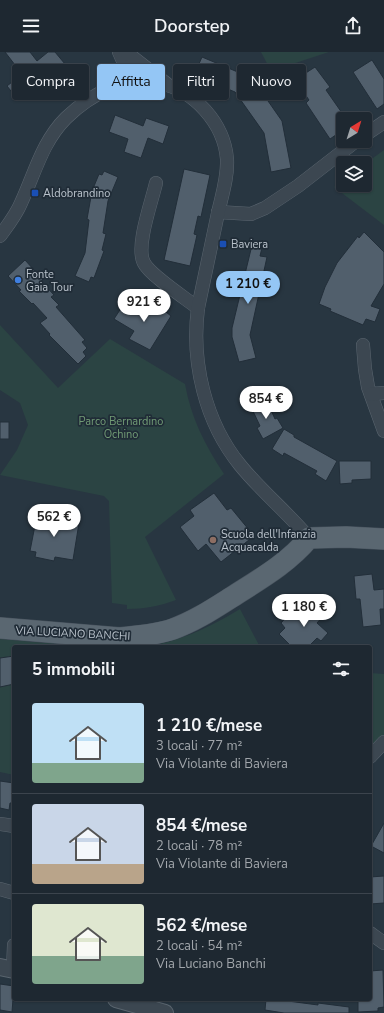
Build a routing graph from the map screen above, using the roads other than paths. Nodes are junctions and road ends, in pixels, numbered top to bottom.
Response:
1 (119, 52) edge
2 (126, 52) edge
3 (124, 64) edge
4 (165, 85) edge
5 (172, 87) junction
6 (97, 95) edge
7 (384, 122) edge
8 (372, 130) edge
9 (347, 148) edge
10 (156, 183) dead end
11 (218, 212) junction
12 (0, 236) edge
13 (198, 308) junction
14 (363, 345) dead end
15 (378, 394) edge
16 (384, 431) edge
17 (309, 538) junction
18 (384, 539) edge
19 (0, 628) edge
20 (384, 742) edge
21 (372, 755) edge
22 (0, 824) edge
23 (12, 826) edge
24 (0, 889) edge
25 (12, 892) edge
26 (372, 934) edge
27 (384, 943) edge
28 (12, 955) edge
29 (9, 969) edge
30 (123, 1001) edge
31 (165, 1013) edge

1 - 3 street
2 - 5 street
4 - 5 street
5 - 11 street
6 - 12 street
7 - 8 street
9 - 11 street
10 - 13 street
11 - 13 street
13 - 17 street
14 - 15 street
15 - 16 street
17 - 18 main road
17 - 19 main road, VIA LUCIANO BANCHI
20 - 21 street
22 - 23 street
24 - 25 street
26 - 27 street
28 - 29 street
30 - 31 street

